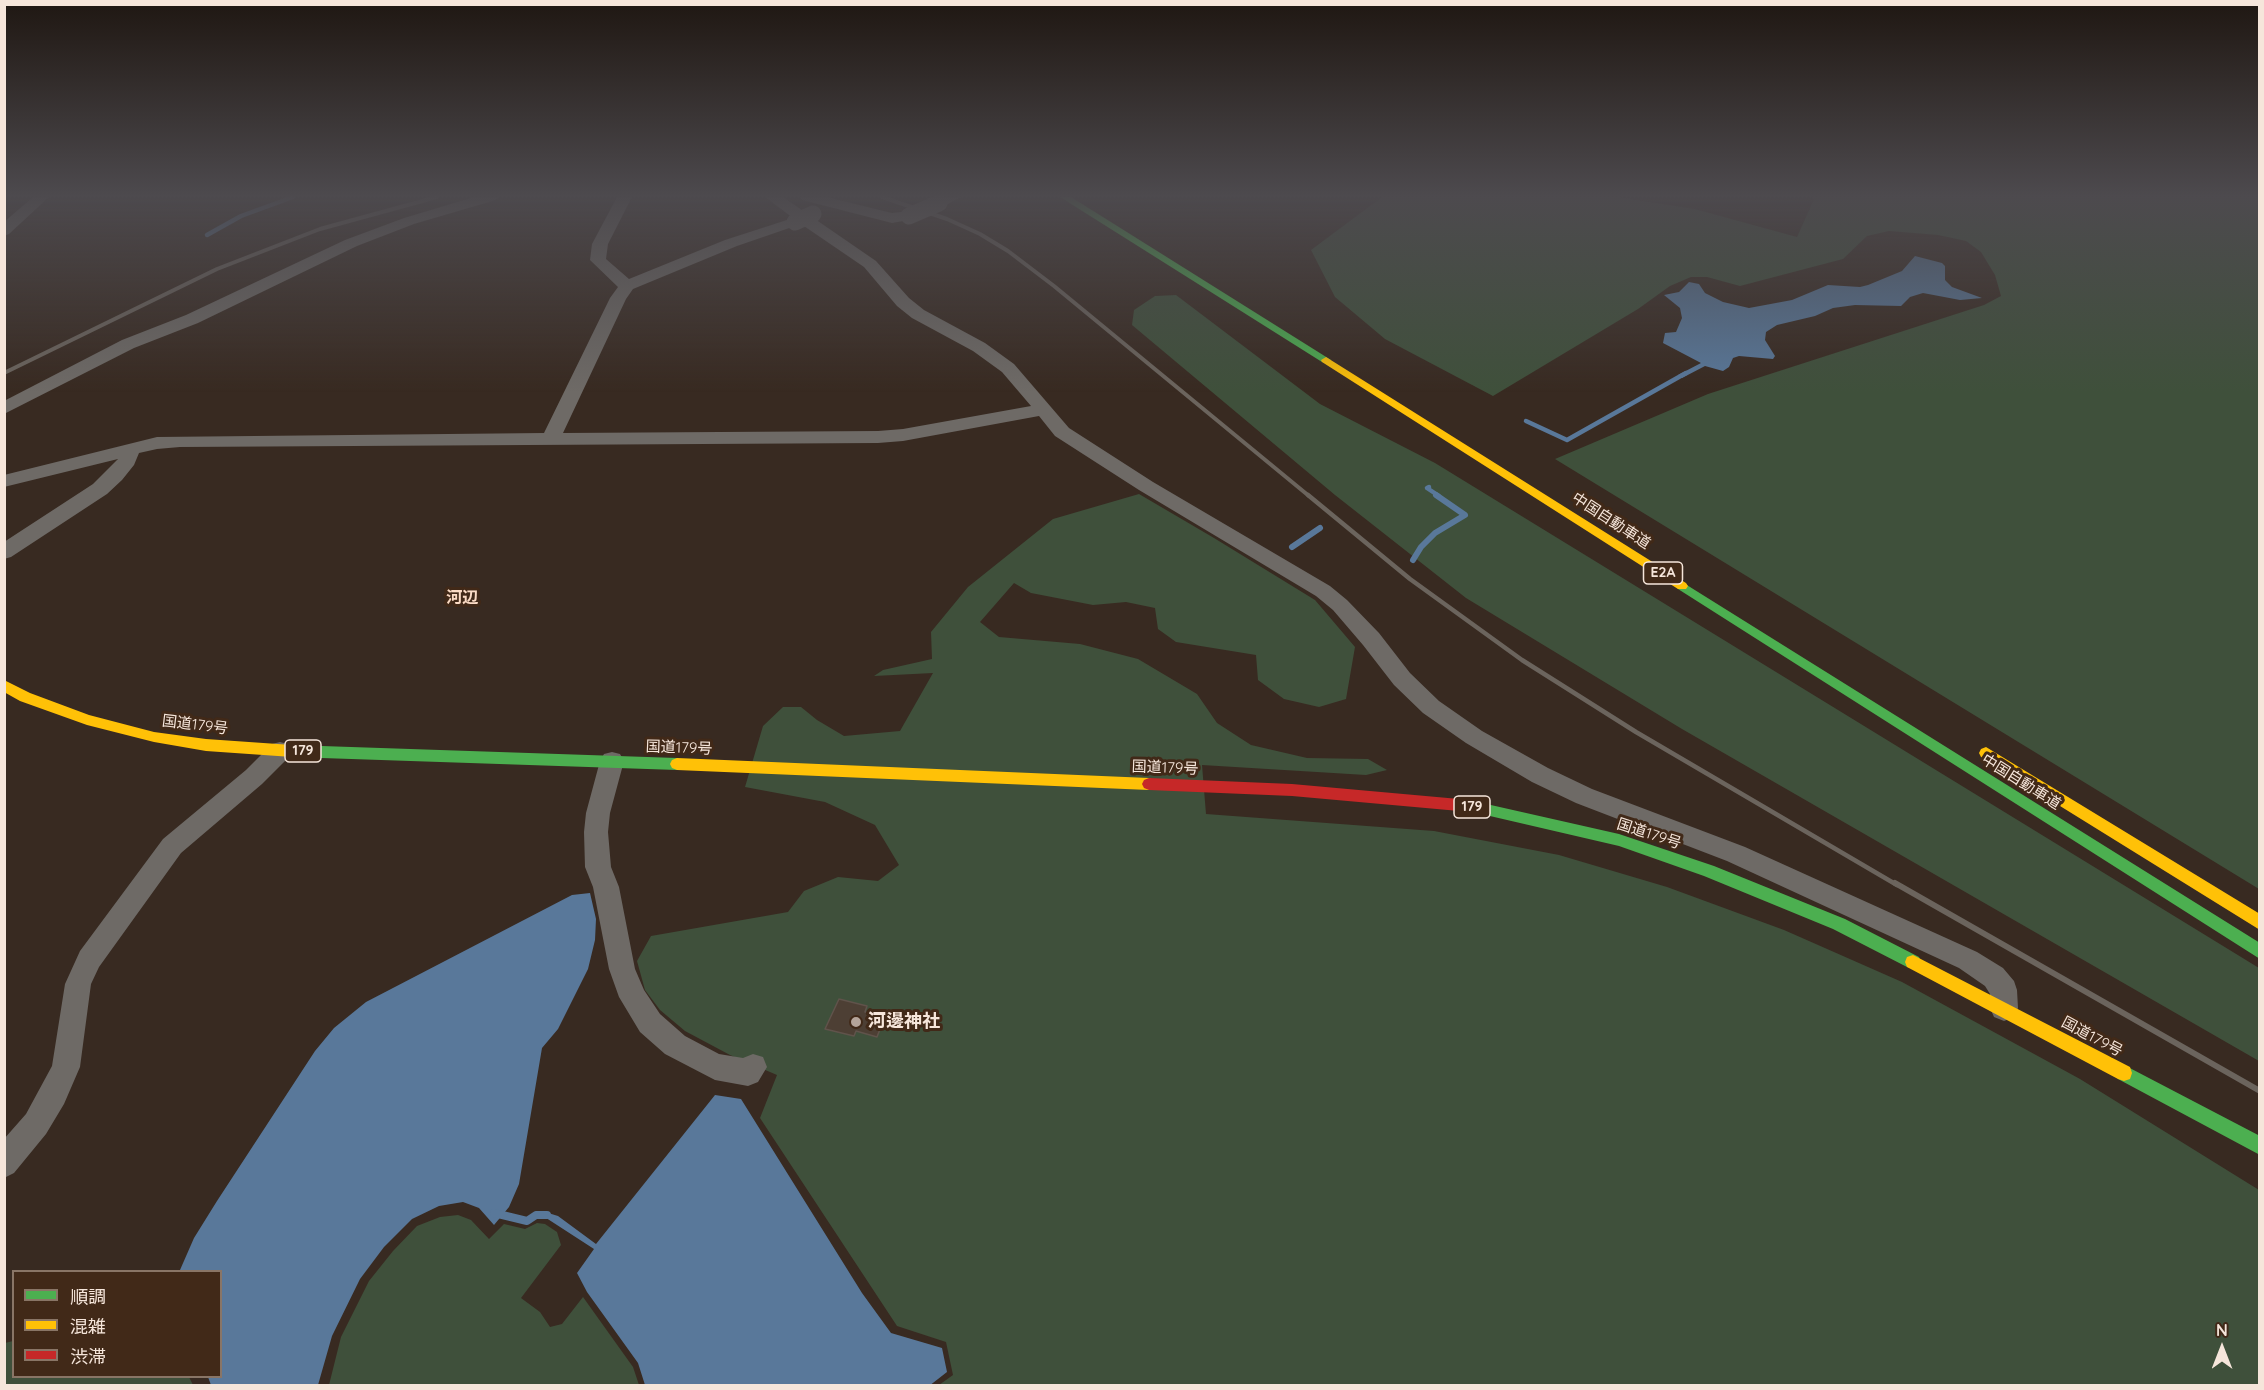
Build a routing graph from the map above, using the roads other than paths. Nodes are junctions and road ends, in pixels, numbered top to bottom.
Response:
1 (311, 262) edge
2 (600, 262) edge
3 (685, 262) edge
4 (867, 262) edge
5 (1168, 262) edge
6 (627, 286) junction
7 (4, 409) edge
8 (1042, 410) junction
9 (551, 438) junction
10 (131, 450) junction
11 (4, 481) edge
12 (4, 552) edge
13 (4, 684) edge
14 (1972, 744) dead end
15 (280, 751) junction
16 (612, 762) junction
17 (2259, 923) edge
18 (2259, 952) edge
19 (2004, 1008) junction
20 (753, 1067) dead end
21 (2259, 1146) edge
22 (4, 1162) edge

1 - 7 street
2 - 6 street
3 - 6 street, bridge
4 - 8 street
5 - 18 highway, 中国自動車道 / E2A
6 - 9 street
8 - 9 street
8 - 19 street
9 - 10 street
10 - 11 street
10 - 12 street
13 - 15 highway, 国道179号 / 179
14 - 17 highway, 中国自動車道
15 - 16 highway, 国道179号 / 179
15 - 22 street
16 - 19 highway, 国道179号 / 179
16 - 20 street
19 - 21 highway, 国道179号 / 179

